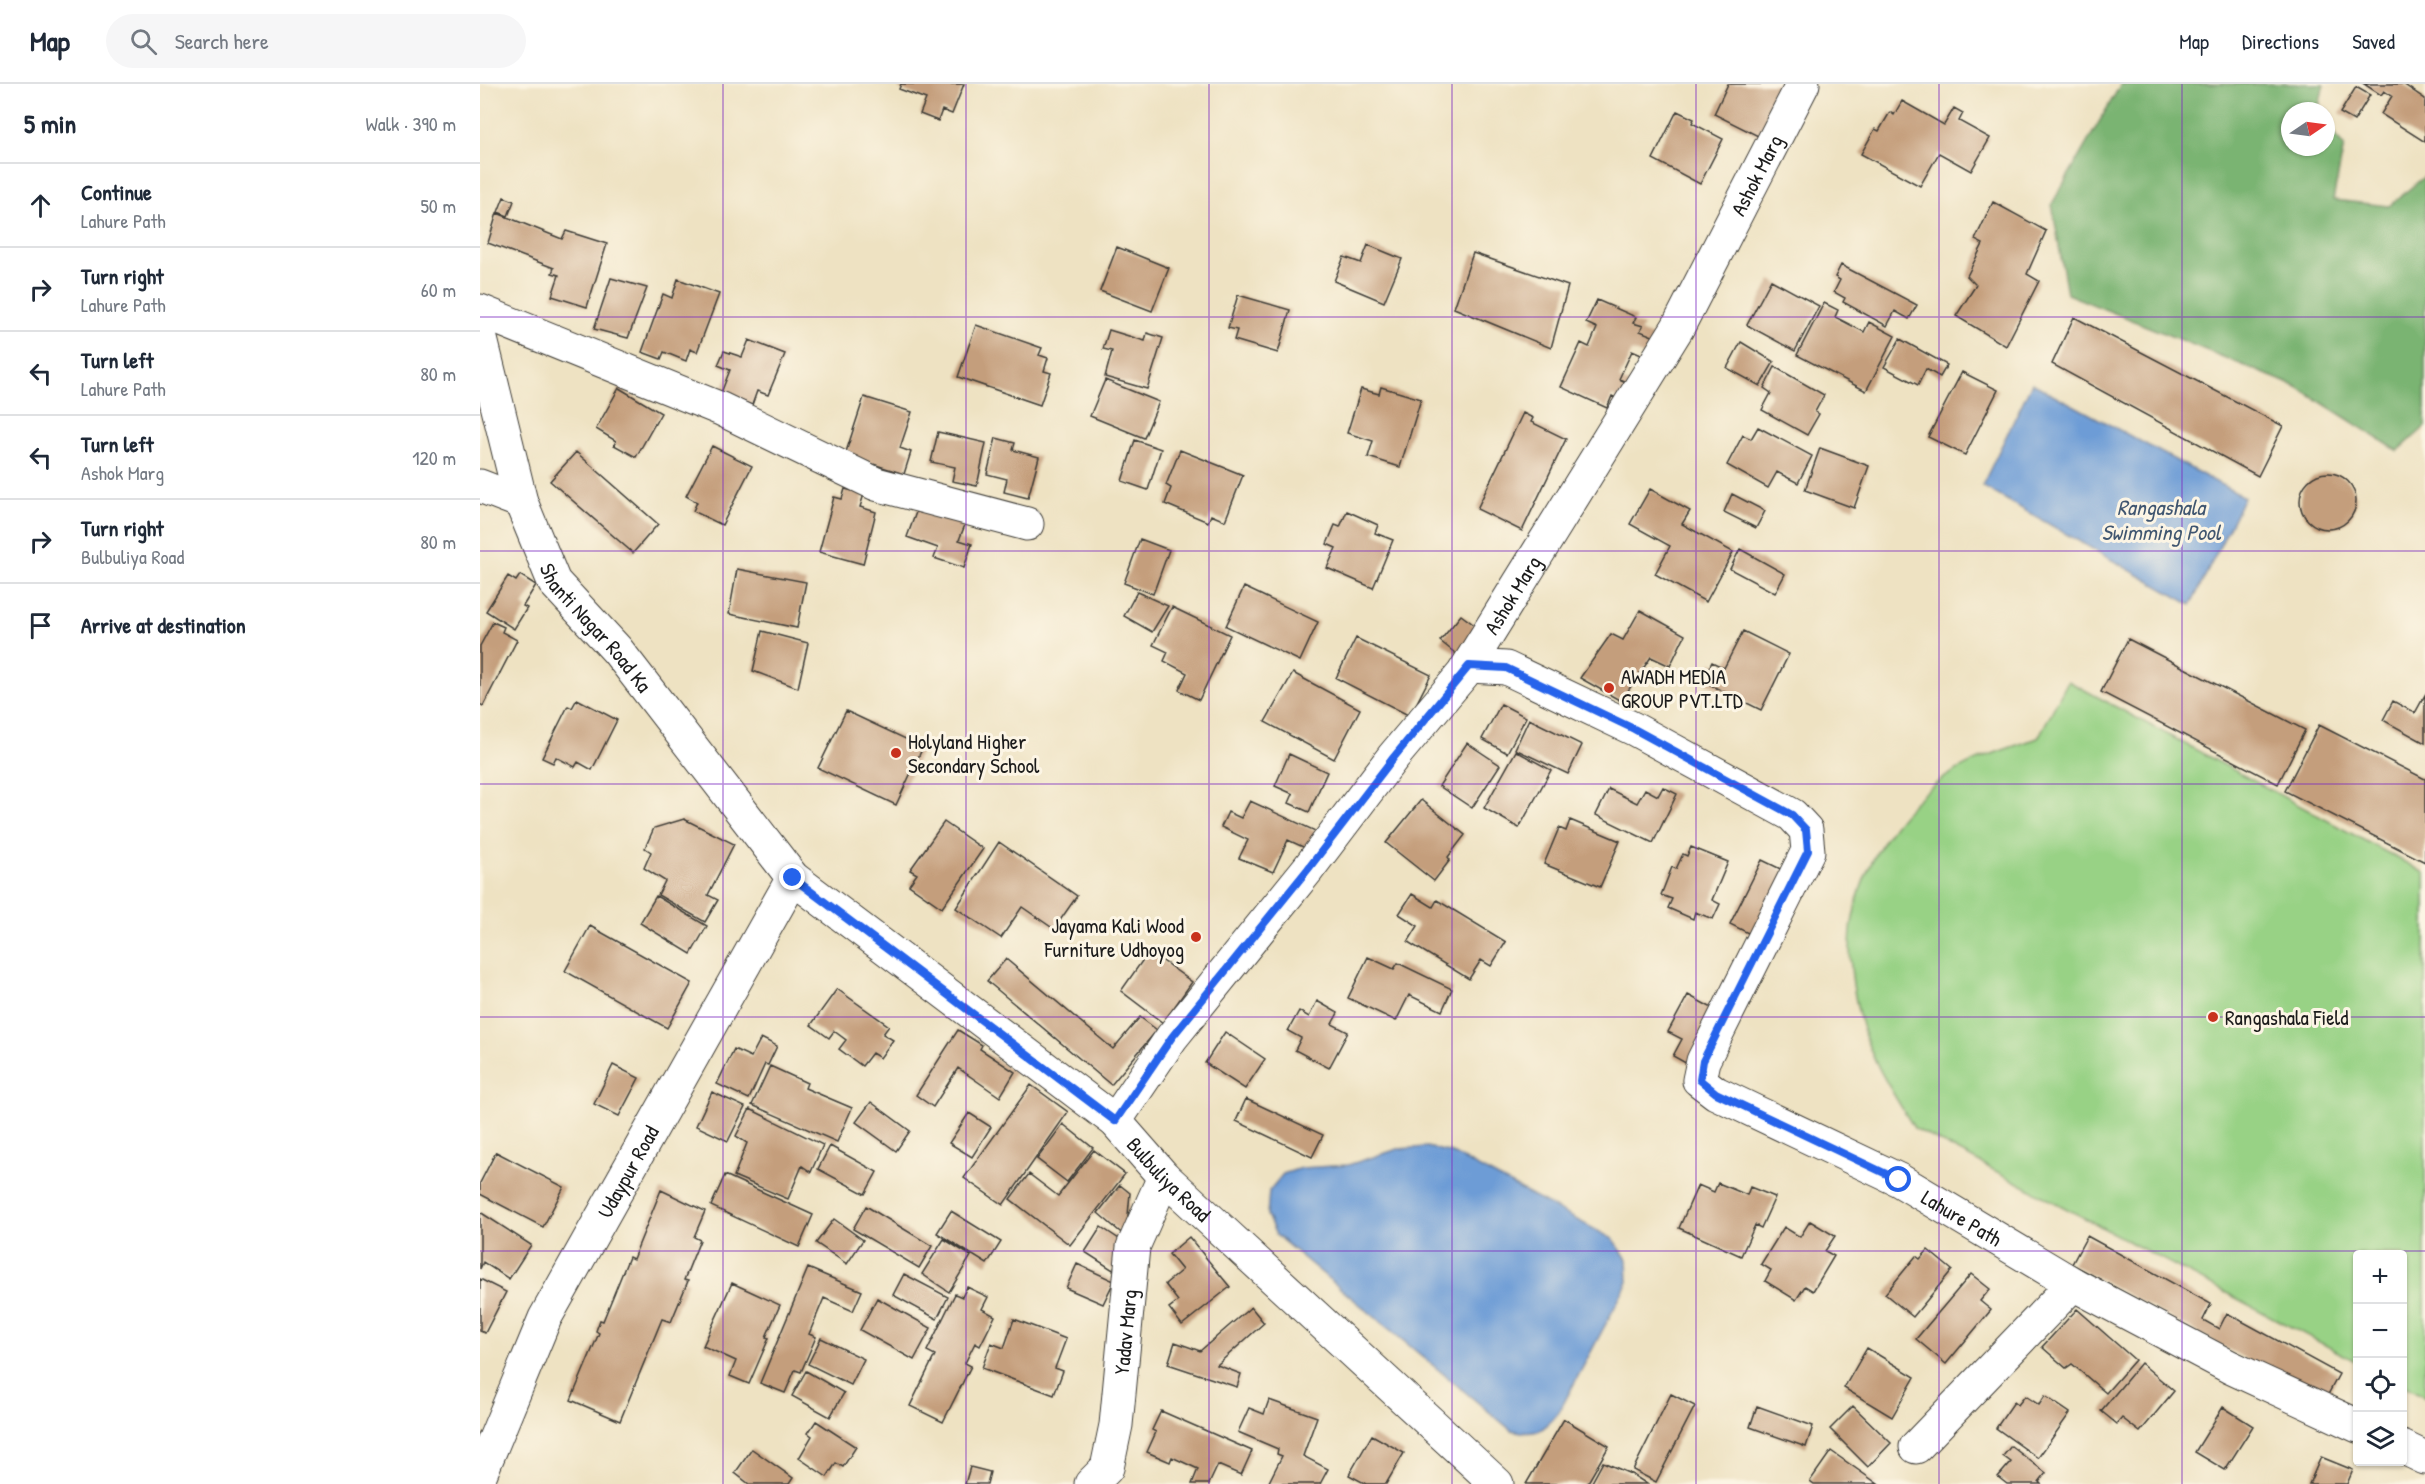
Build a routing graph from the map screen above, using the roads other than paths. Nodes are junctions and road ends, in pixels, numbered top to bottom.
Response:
1 (1803, 84) edge
2 (480, 311) edge
3 (480, 335) edge
4 (480, 486) edge
5 (521, 502) junction
6 (1027, 524) dead end
7 (1469, 666) junction
8 (793, 878) junction
9 (1115, 1121) junction
10 (1164, 1177) junction
11 (2073, 1284) junction
12 (2353, 1424) edge
13 (1916, 1447) dead end
14 (2407, 1449) edge
15 (2425, 1458) edge
16 (480, 1475) edge
17 (1091, 1484) edge
18 (1497, 1484) edge

1 - 7 street, Ashok Marg
2 - 6 street
3 - 5 street, Shanti Nagar Road Ka
4 - 5 street
5 - 8 street, Shanti Nagar Road Ka
7 - 9 street, Ashok Marg
7 - 11 street, Lahure Path
8 - 9 street, Bulbuliya Road
8 - 16 street, Udaypur Road
9 - 10 street, Bulbuliya Road
10 - 17 street, Yadav Marg
10 - 18 street, Bulbuliya Road
11 - 12 street, Lahure Path
11 - 13 street
14 - 15 street

